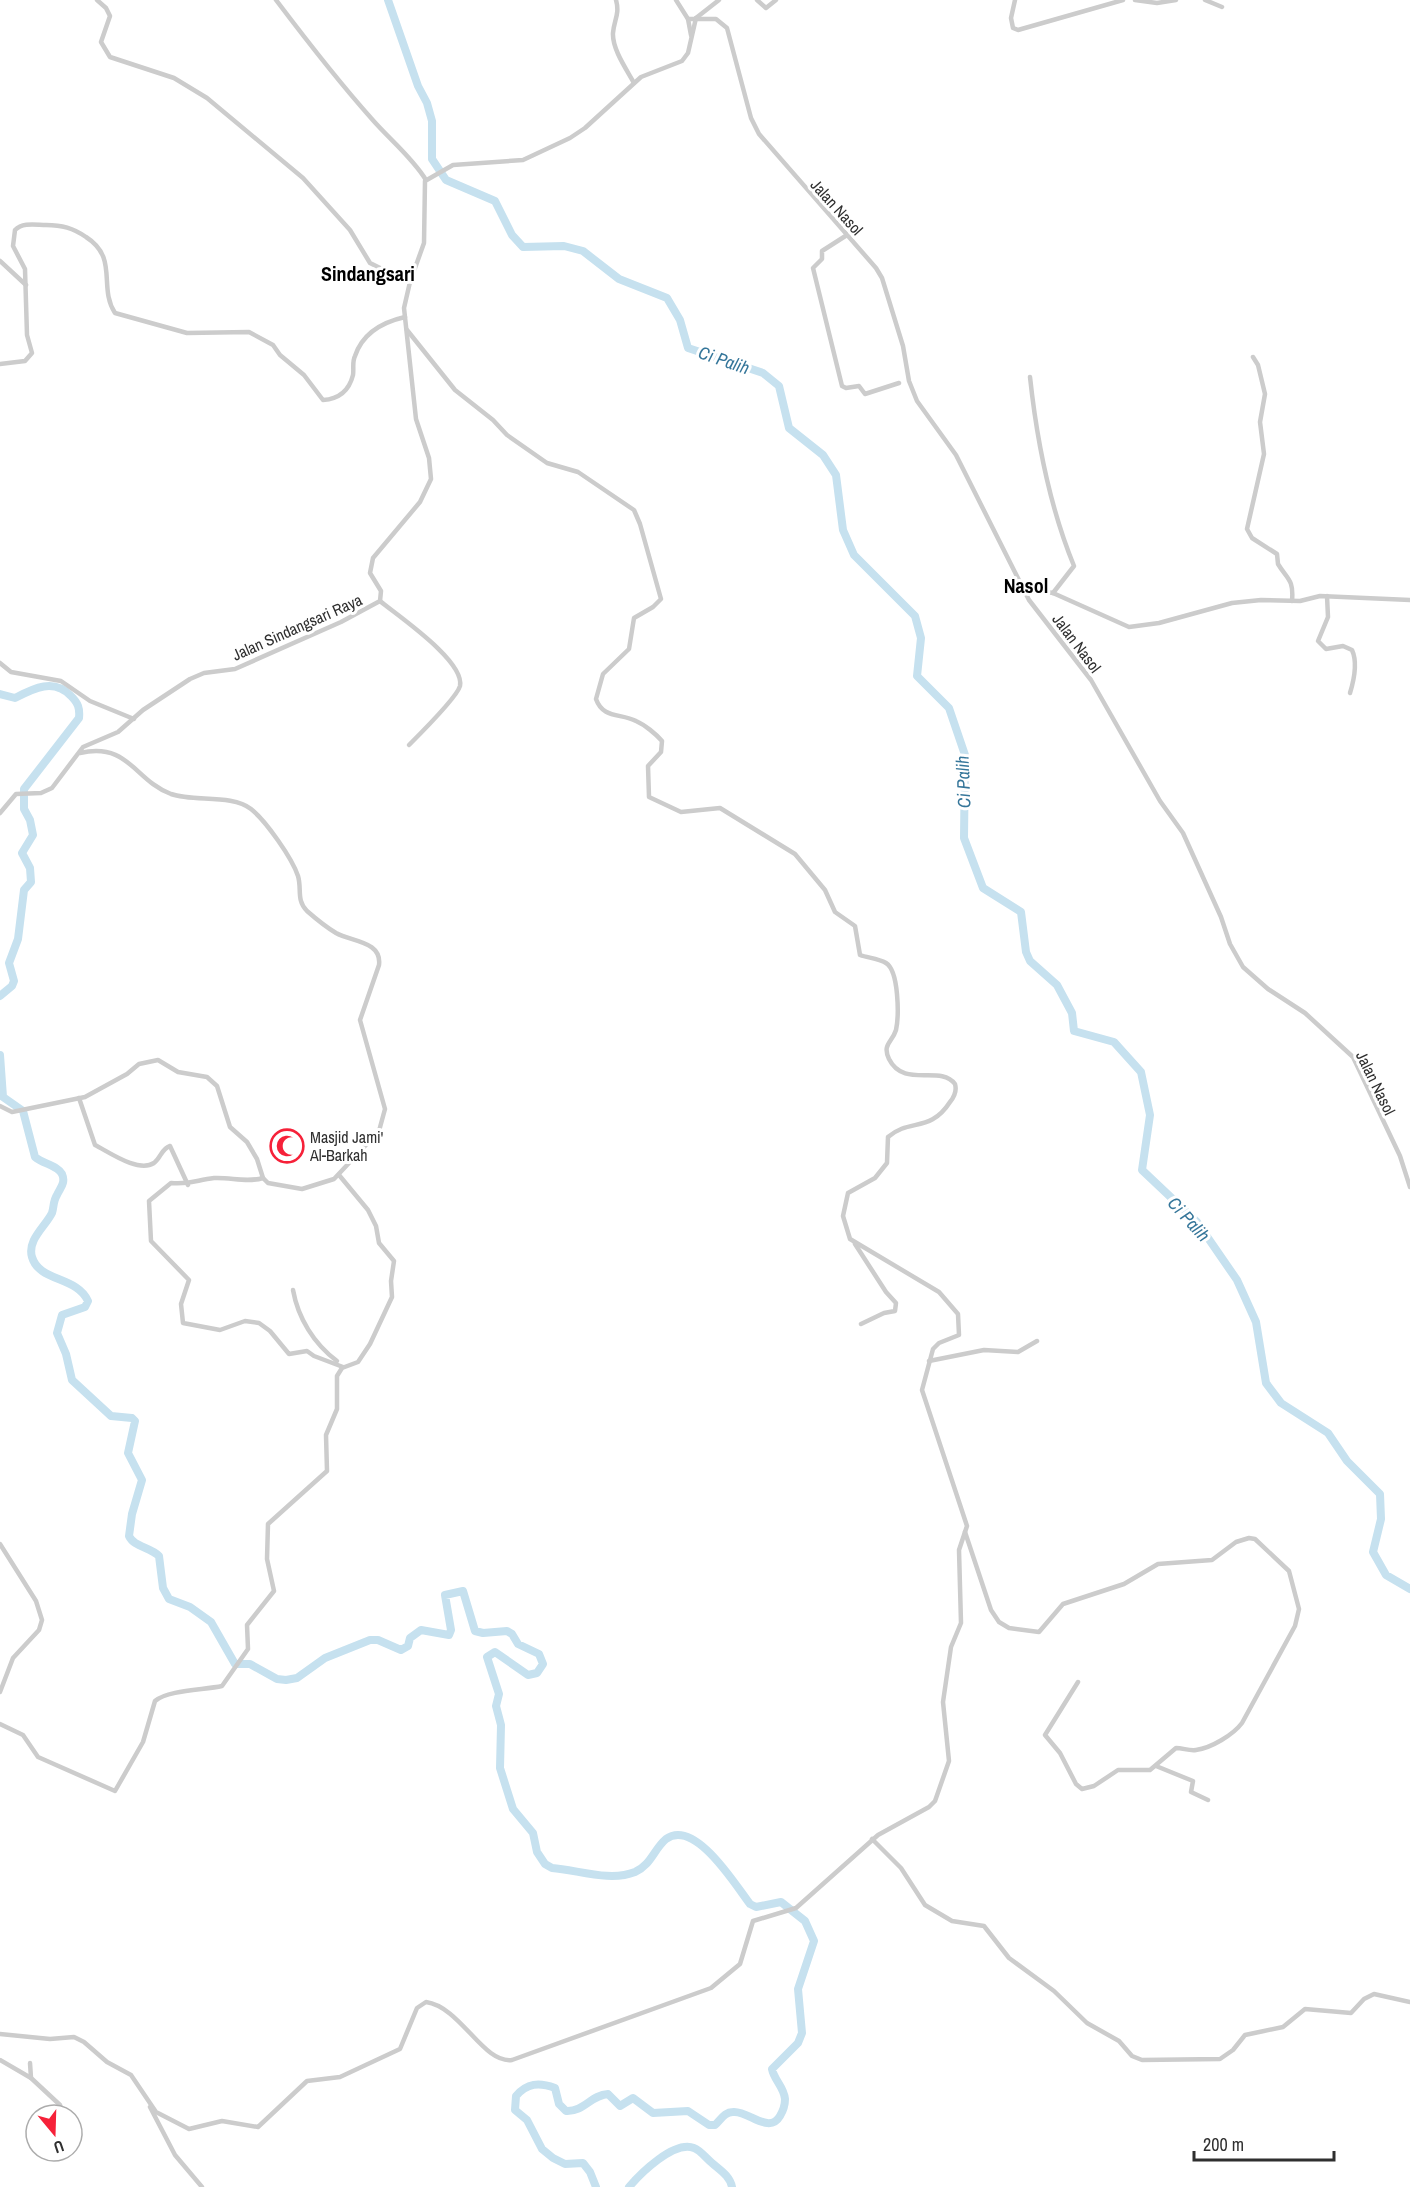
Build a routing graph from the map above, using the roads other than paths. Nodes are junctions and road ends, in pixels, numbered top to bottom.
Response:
1 (97, 0) edge
2 (276, 0) edge
3 (616, 0) edge
4 (675, 0) edge
5 (719, 0) edge
6 (757, 0) edge
7 (776, 0) edge
8 (1015, 0) edge
9 (1123, 0) edge
10 (1135, 0) edge
11 (1176, 0) edge
12 (1205, 0) edge
13 (1222, 8) dead end
14 (696, 18) junction
15 (688, 19) junction
16 (692, 38) junction
17 (634, 84) junction
18 (427, 178) junction
19 (847, 235) junction
20 (0, 261) edge
21 (411, 278) junction
22 (26, 285) junction
23 (405, 317) junction
24 (407, 330) junction
25 (1253, 357) dead end
26 (0, 364) edge
27 (1030, 377) dead end
28 (899, 382) dead end
29 (1023, 588) junction
30 (1053, 594) junction
31 (1327, 596) junction
32 (1410, 600) edge
33 (380, 601) junction
34 (1292, 601) junction
35 (0, 663) edge
36 (1350, 693) dead end
37 (134, 719) junction
38 (409, 746) dead end
39 (80, 753) junction
40 (0, 813) edge
41 (79, 1098) junction
42 (0, 1106) edge
43 (339, 1175) junction
44 (263, 1178) junction
45 (188, 1185) junction
46 (1410, 1187) edge
47 (855, 1244) junction
48 (293, 1290) dead end
49 (861, 1324) dead end
50 (1037, 1341) dead end
51 (929, 1361) junction
52 (343, 1367) junction
53 (965, 1532) junction
54 (0, 1544) edge
55 (1078, 1682) dead end
56 (0, 1692) edge
57 (0, 1724) edge
58 (1156, 1766) junction
59 (1208, 1800) dead end
60 (872, 1839) junction
61 (1410, 2002) edge
62 (0, 2034) edge
63 (0, 2060) edge
64 (30, 2063) dead end
65 (31, 2078) junction
66 (148, 2100) junction
67 (57, 2103) edge
68 (202, 2187) edge

1 - 21 street
2 - 18 street
3 - 17 street
4 - 15 street
5 - 14 street
6 - 7 street
8 - 9 street
10 - 11 street
12 - 13 street
14 - 15 street
14 - 16 street
14 - 19 street, Jalan Nasol
15 - 16 street
16 - 17 street
17 - 18 street
18 - 21 street, Jalan Sindangsari Raya
19 - 28 street
19 - 29 street, Jalan Nasol
20 - 22 street
21 - 23 street, Jalan Sindangsari Raya
22 - 23 street
22 - 26 street
23 - 24 street, Jalan Sindangsari Raya
24 - 33 street, Jalan Sindangsari Raya
24 - 47 street
25 - 34 street
27 - 30 street
29 - 30 street
29 - 46 street, Jalan Nasol
30 - 34 street
31 - 32 street
31 - 34 street
31 - 36 street
33 - 37 street, Jalan Sindangsari Raya
33 - 38 street
35 - 37 street
37 - 39 street, Jalan Sindangsari Raya
39 - 40 street, Jalan Sindangsari Raya
39 - 43 street
41 - 42 street
41 - 44 street
41 - 45 street
43 - 44 street
43 - 52 street
44 - 45 street
45 - 52 street
47 - 49 street
47 - 51 street
48 - 52 street
50 - 51 street
51 - 53 street
52 - 57 street
53 - 58 street
53 - 60 street
54 - 56 street
55 - 58 street
58 - 59 street
60 - 61 street
60 - 66 street
62 - 66 street
63 - 65 street
64 - 65 street
65 - 67 street
66 - 68 street

